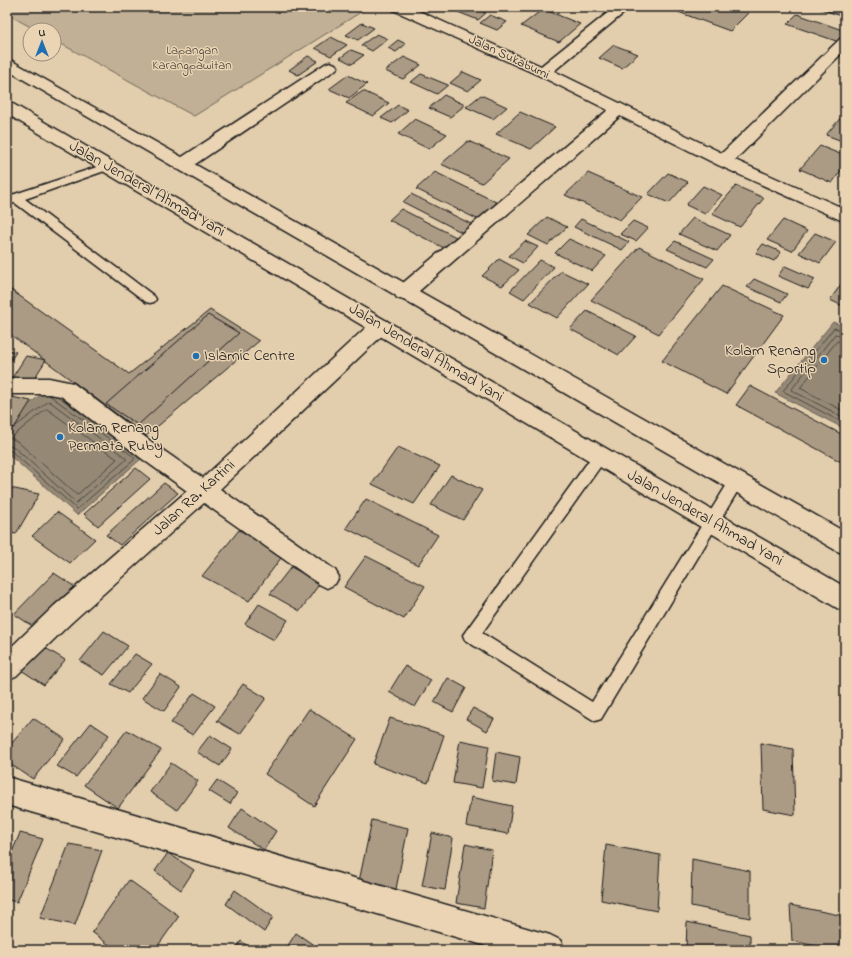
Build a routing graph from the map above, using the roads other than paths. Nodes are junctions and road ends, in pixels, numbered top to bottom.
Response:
1 (624, 7) edge
2 (406, 8) edge
3 (845, 42) edge
4 (7, 64) edge
5 (330, 68) dead end
6 (543, 72) junction
7 (7, 107) edge
8 (618, 110) junction
9 (724, 161) junction
10 (182, 165) junction
11 (109, 166) junction
12 (11, 200) edge
13 (845, 216) edge
14 (404, 293) junction
15 (150, 299) dead end
16 (380, 326) junction
17 (7, 386) edge
18 (600, 456) junction
19 (736, 482) junction
20 (204, 490) junction
21 (712, 521) junction
22 (845, 544) edge
23 (327, 577) dead end
24 (845, 600) edge
25 (7, 668) edge
26 (7, 791) edge
27 (535, 948) edge

1 - 6 street
2 - 6 street, Jalan Sukabumi
3 - 9 street
4 - 10 street
5 - 10 street
6 - 8 street, Jalan Sukabumi
7 - 11 street, Jalan Jenderal Ahmad Yani
8 - 9 street, Jalan Sukabumi
8 - 14 street
9 - 13 street, Jalan Sukabumi
10 - 14 street
11 - 12 lane
11 - 16 street, Jalan Jenderal Ahmad Yani
12 - 15 lane
14 - 19 street
16 - 18 street, Jalan Jenderal Ahmad Yani
16 - 20 street, Jalan Ra. Kartini
17 - 20 street
18 - 21 street, Jalan Jenderal Ahmad Yani
18 - 21 lane
19 - 21 lane
19 - 22 street
20 - 23 street
20 - 25 street, Jalan Ra. Kartini
21 - 24 street, Jalan Jenderal Ahmad Yani
26 - 27 street

